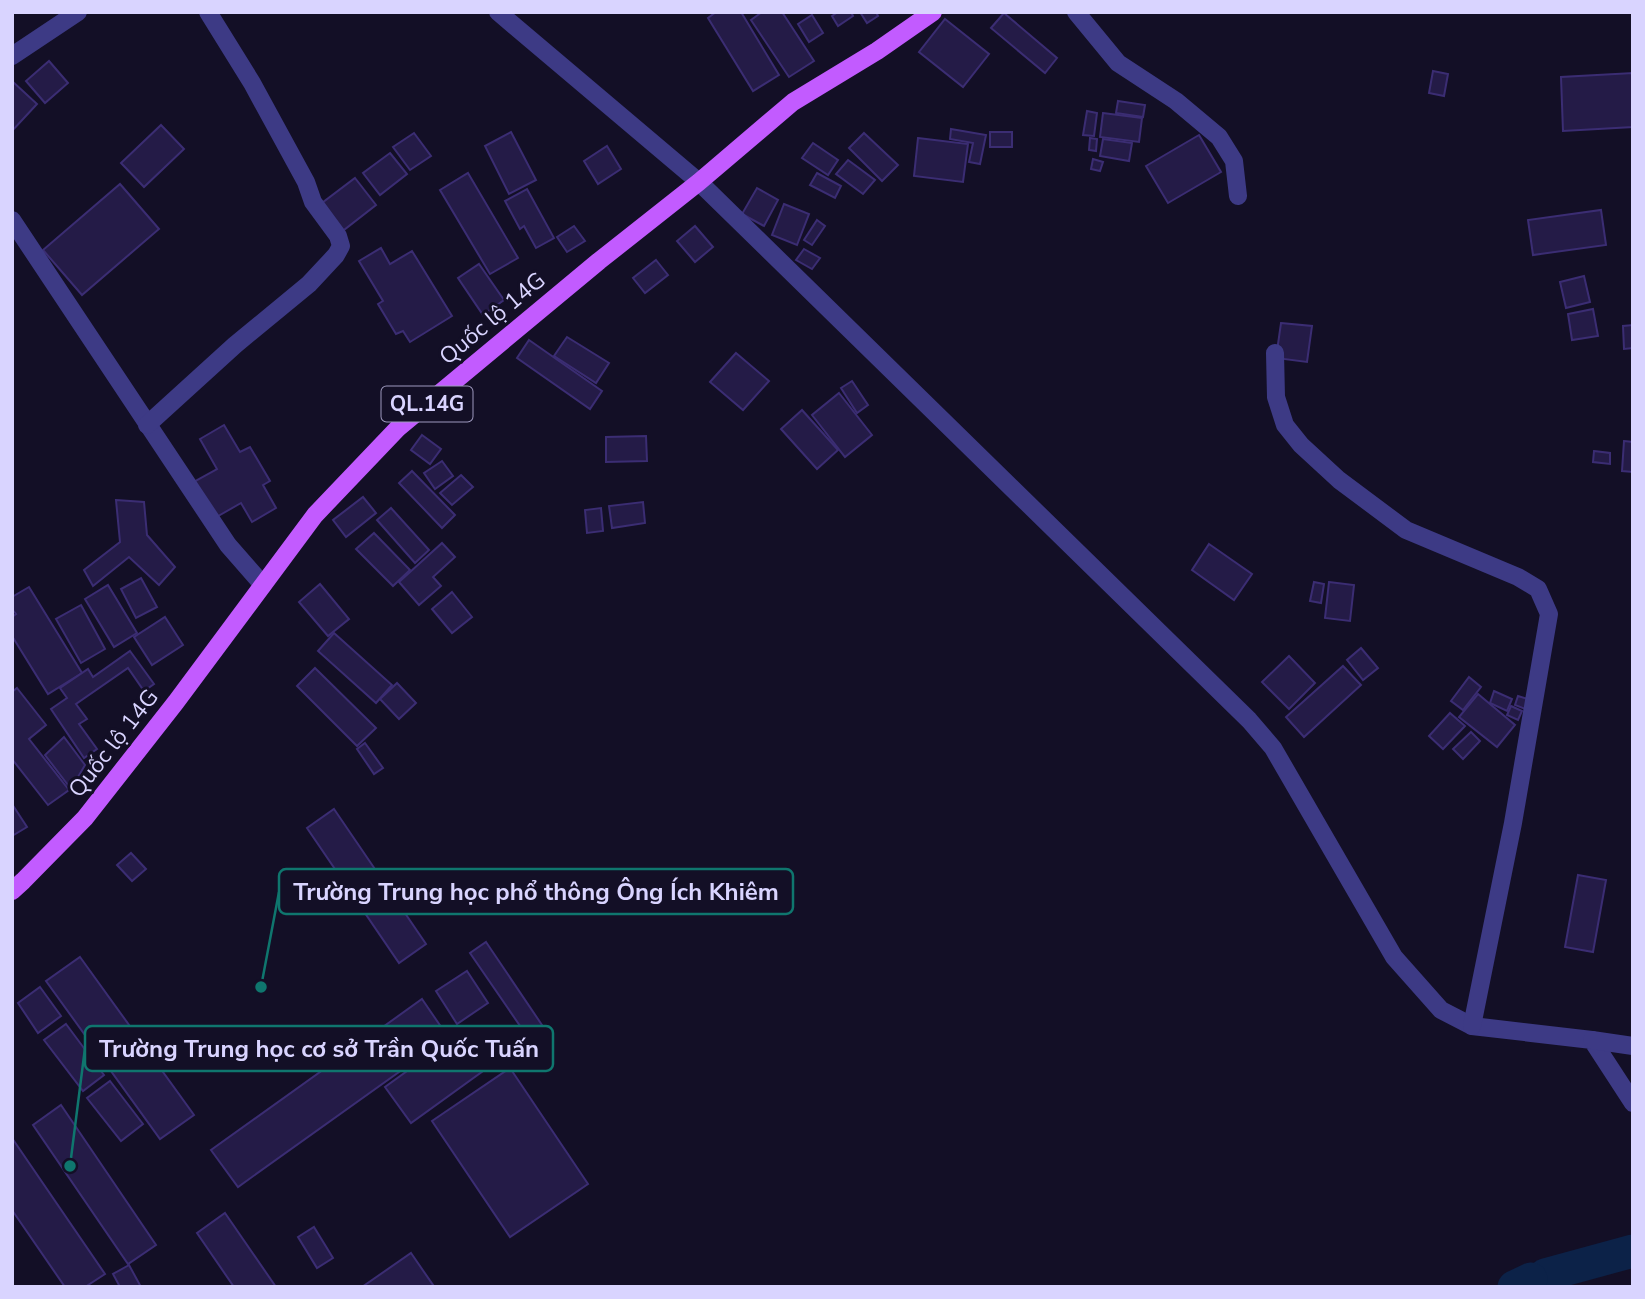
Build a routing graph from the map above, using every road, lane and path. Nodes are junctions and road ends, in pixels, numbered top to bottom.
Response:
1 (78, 12) edge
2 (208, 12) edge
3 (498, 12) edge
4 (933, 12) edge
5 (1076, 12) edge
6 (12, 56) edge
7 (699, 182) junction
8 (1238, 196) dead end
9 (12, 220) edge
10 (1275, 353) dead end
11 (147, 425) junction
12 (263, 585) junction
13 (12, 891) edge
14 (1472, 1026) junction
15 (1592, 1040) junction
16 (1633, 1046) edge
17 (1633, 1103) edge

1 - 6 street
2 - 11 street
3 - 7 street
4 - 7 main road, Quốc lộ 14G / QL.14G
5 - 8 street
7 - 12 main road, Quốc lộ 14G / QL.14G
7 - 14 street
9 - 11 street
10 - 14 street
11 - 12 street
12 - 13 main road, Quốc lộ 14G / QL.14G
14 - 15 street
15 - 16 street
15 - 17 street

